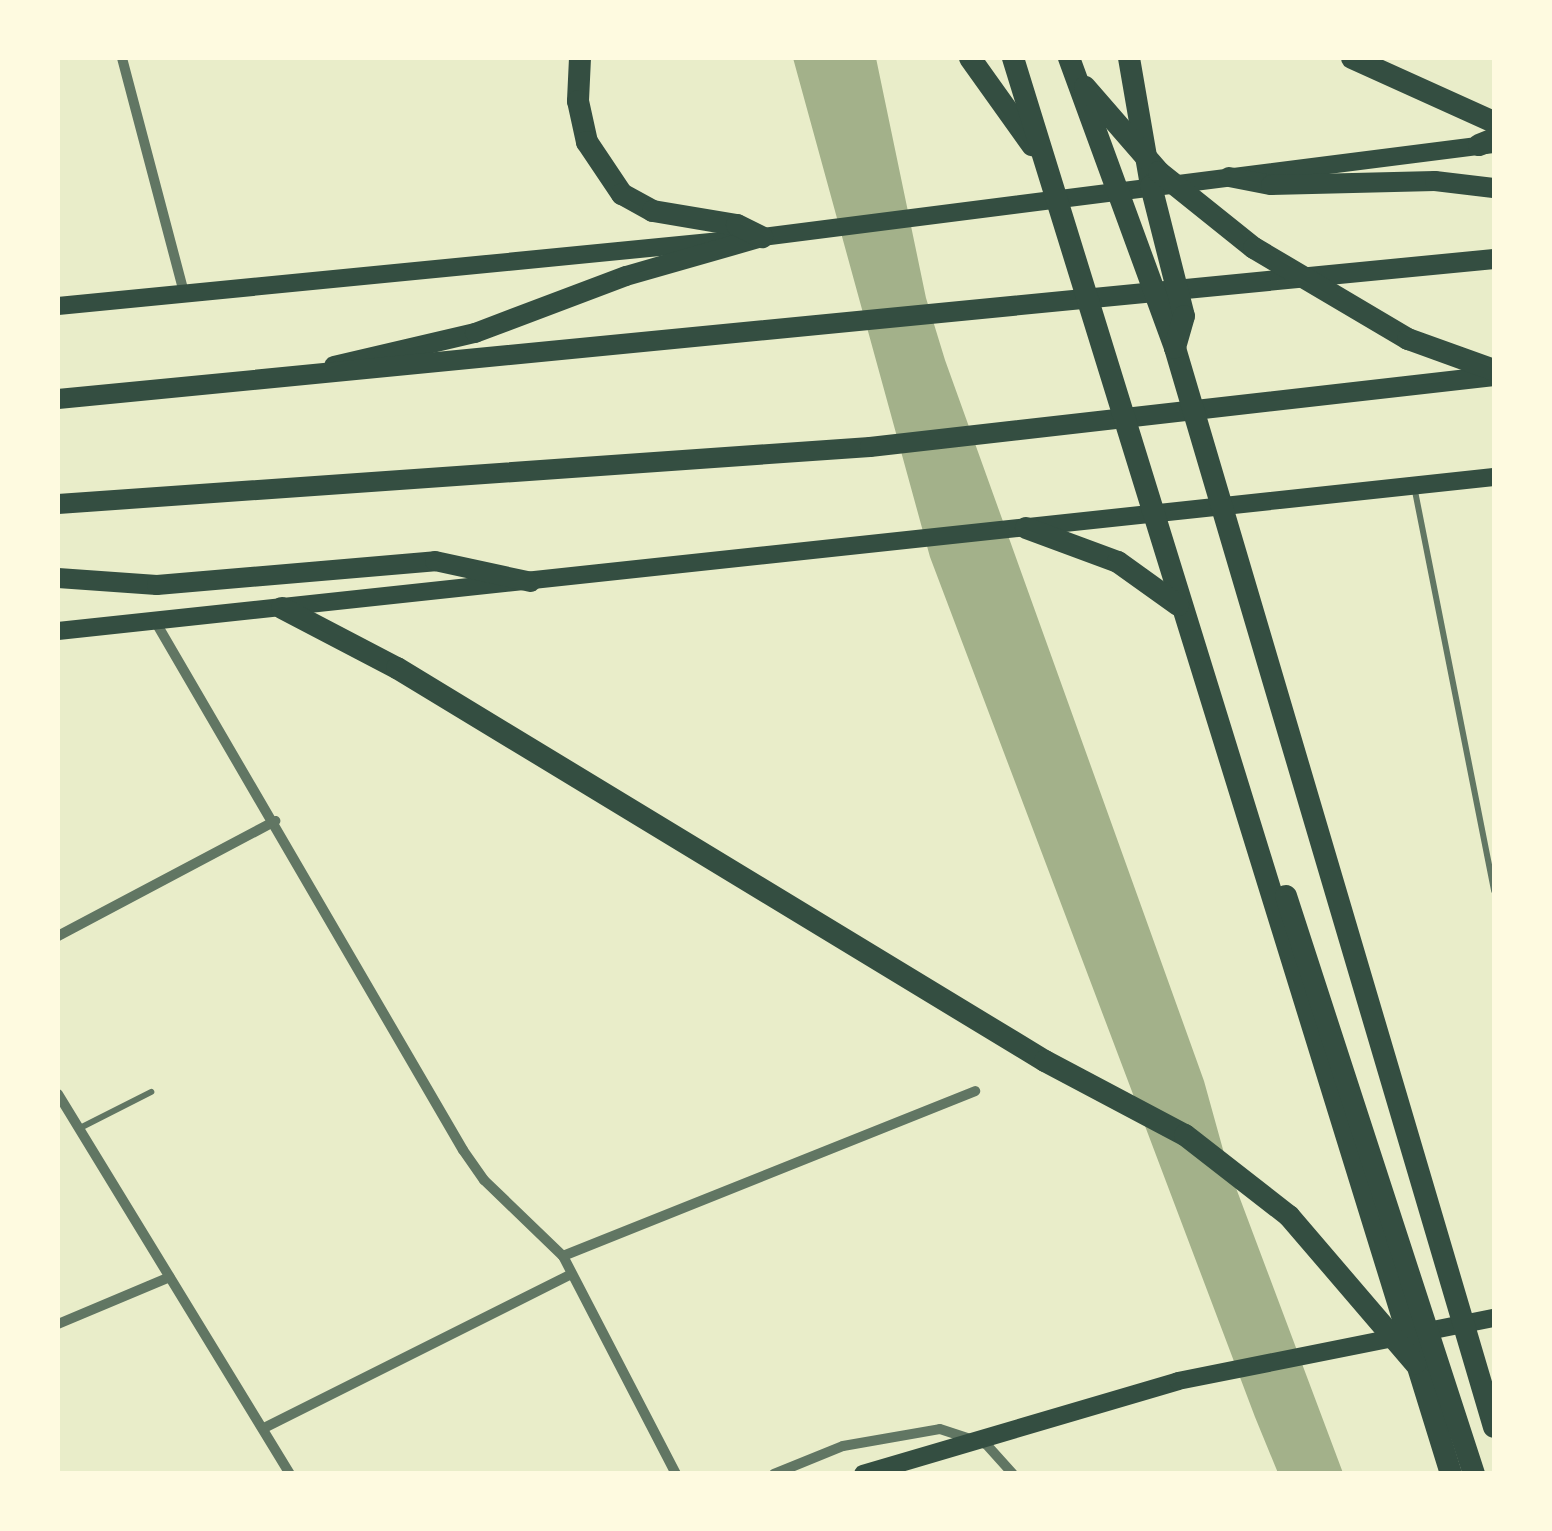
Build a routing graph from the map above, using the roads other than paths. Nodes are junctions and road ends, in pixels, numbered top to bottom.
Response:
1 (122, 58) edge
2 (580, 58) edge
3 (970, 58) edge
4 (1013, 58) edge
5 (1060, 58) edge
6 (1069, 58) edge
7 (1128, 58) edge
8 (1352, 58) edge
9 (1494, 122) edge
10 (1489, 142) edge
11 (1043, 160) junction
12 (1229, 177) junction
13 (1151, 186) junction
14 (1494, 188) edge
15 (762, 237) junction
16 (1494, 259) edge
17 (184, 294) junction
18 (58, 306) edge
19 (1174, 348) junction
20 (1494, 373) edge
21 (277, 382) junction
22 (58, 399) edge
23 (1494, 476) edge
24 (1414, 485) junction
25 (58, 504) edge
26 (1020, 529) junction
27 (58, 578) edge
28 (530, 582) junction
29 (282, 608) junction
30 (155, 621) junction
31 (58, 631) edge
32 (276, 821) junction
33 (1494, 891) edge
34 (58, 936) edge
35 (975, 1091) dead end
36 (152, 1092) dead end
37 (58, 1094) edge
38 (79, 1129) junction
39 (564, 1256) junction
40 (570, 1276) junction
41 (170, 1277) junction
42 (1494, 1318) edge
43 (58, 1324) edge
44 (1422, 1371) junction
45 (1494, 1427) edge
46 (264, 1428) junction
47 (290, 1474) edge
48 (676, 1474) edge
49 (774, 1474) edge
50 (864, 1474) edge
51 (1014, 1474) edge
52 (1451, 1474) edge
53 (1474, 1474) edge

1 - 17 street
2 - 15 highway
3 - 11 highway
4 - 11 highway
5 - 20 highway
6 - 19 highway
7 - 13 highway
8 - 9 highway
10 - 12 main road
11 - 44 highway
12 - 13 main road
12 - 14 main road
13 - 15 main road
13 - 19 highway
15 - 17 main road
15 - 21 main road
16 - 21 main road
17 - 18 main road
19 - 45 highway
20 - 25 main road
21 - 22 main road
23 - 24 main road
24 - 26 main road
24 - 33 lane
26 - 28 main road
26 - 53 highway
27 - 28 main road
28 - 29 main road
29 - 30 main road
29 - 44 highway
30 - 31 main road
30 - 32 street
32 - 34 street
32 - 39 street
35 - 39 street
36 - 38 lane
37 - 38 street
38 - 41 street
39 - 40 street
40 - 46 street
40 - 48 street
41 - 43 street
41 - 46 street
42 - 50 main road
44 - 52 highway
46 - 47 street
49 - 51 street

